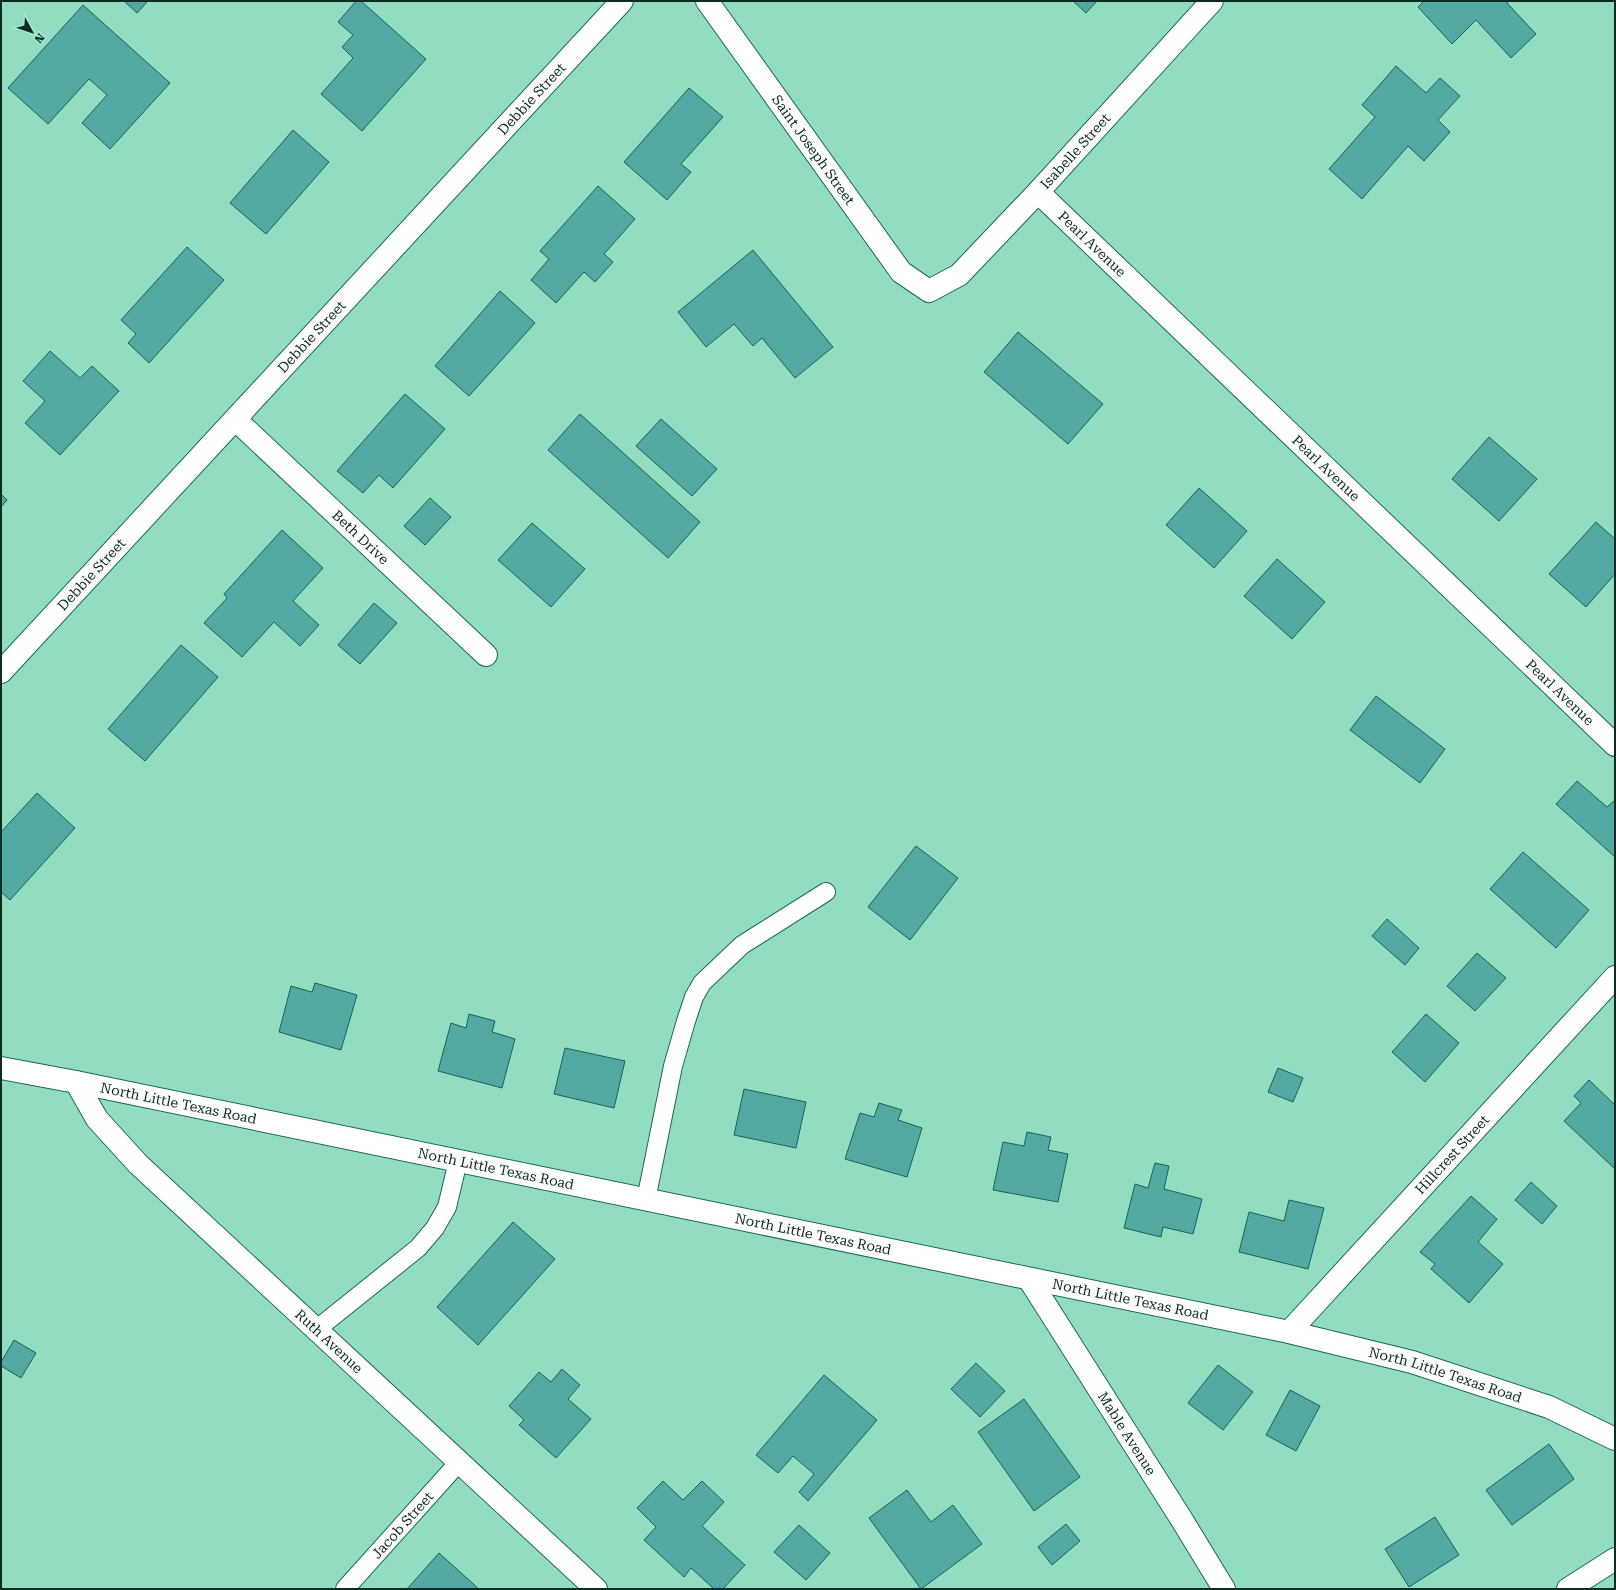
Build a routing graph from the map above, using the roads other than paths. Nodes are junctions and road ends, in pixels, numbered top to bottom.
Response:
1 (622, 1) edge
2 (707, 1) edge
3 (1212, 1) edge
4 (1038, 192) junction
5 (928, 290) joint
6 (236, 420) junction
7 (486, 655) dead end
8 (1, 672) edge
9 (1615, 745) edge
10 (826, 892) dead end
11 (1615, 977) edge
12 (1, 1068) edge
13 (76, 1082) junction
14 (458, 1161) junction
15 (646, 1200) junction
16 (1029, 1279) junction
17 (316, 1329) junction
18 (1289, 1332) junction
19 (1615, 1438) edge
20 (460, 1461) junction
21 (1615, 1559) edge
22 (345, 1589) edge
23 (596, 1589) edge
24 (1224, 1589) edge
25 (1568, 1589) edge

1 - 6 street, Debbie Street
2 - 5 street, Saint Joseph Street
3 - 4 street, Isabelle Street
4 - 5 street, Isabelle Street
4 - 9 street, Pearl Avenue
6 - 7 street, Beth Drive
6 - 8 street, Debbie Street
10 - 15 lane
11 - 18 street, Hillcrest Street
12 - 13 street, North Little Texas Road
13 - 14 street, North Little Texas Road
13 - 17 street, Ruth Avenue
14 - 15 street, North Little Texas Road
14 - 17 lane
15 - 16 street, North Little Texas Road
16 - 18 street, North Little Texas Road
16 - 24 street, Mable Avenue
17 - 20 street, Ruth Avenue
18 - 19 street, North Little Texas Road
20 - 22 lane, Jacob Street
20 - 23 street, Ruth Avenue
21 - 25 street

